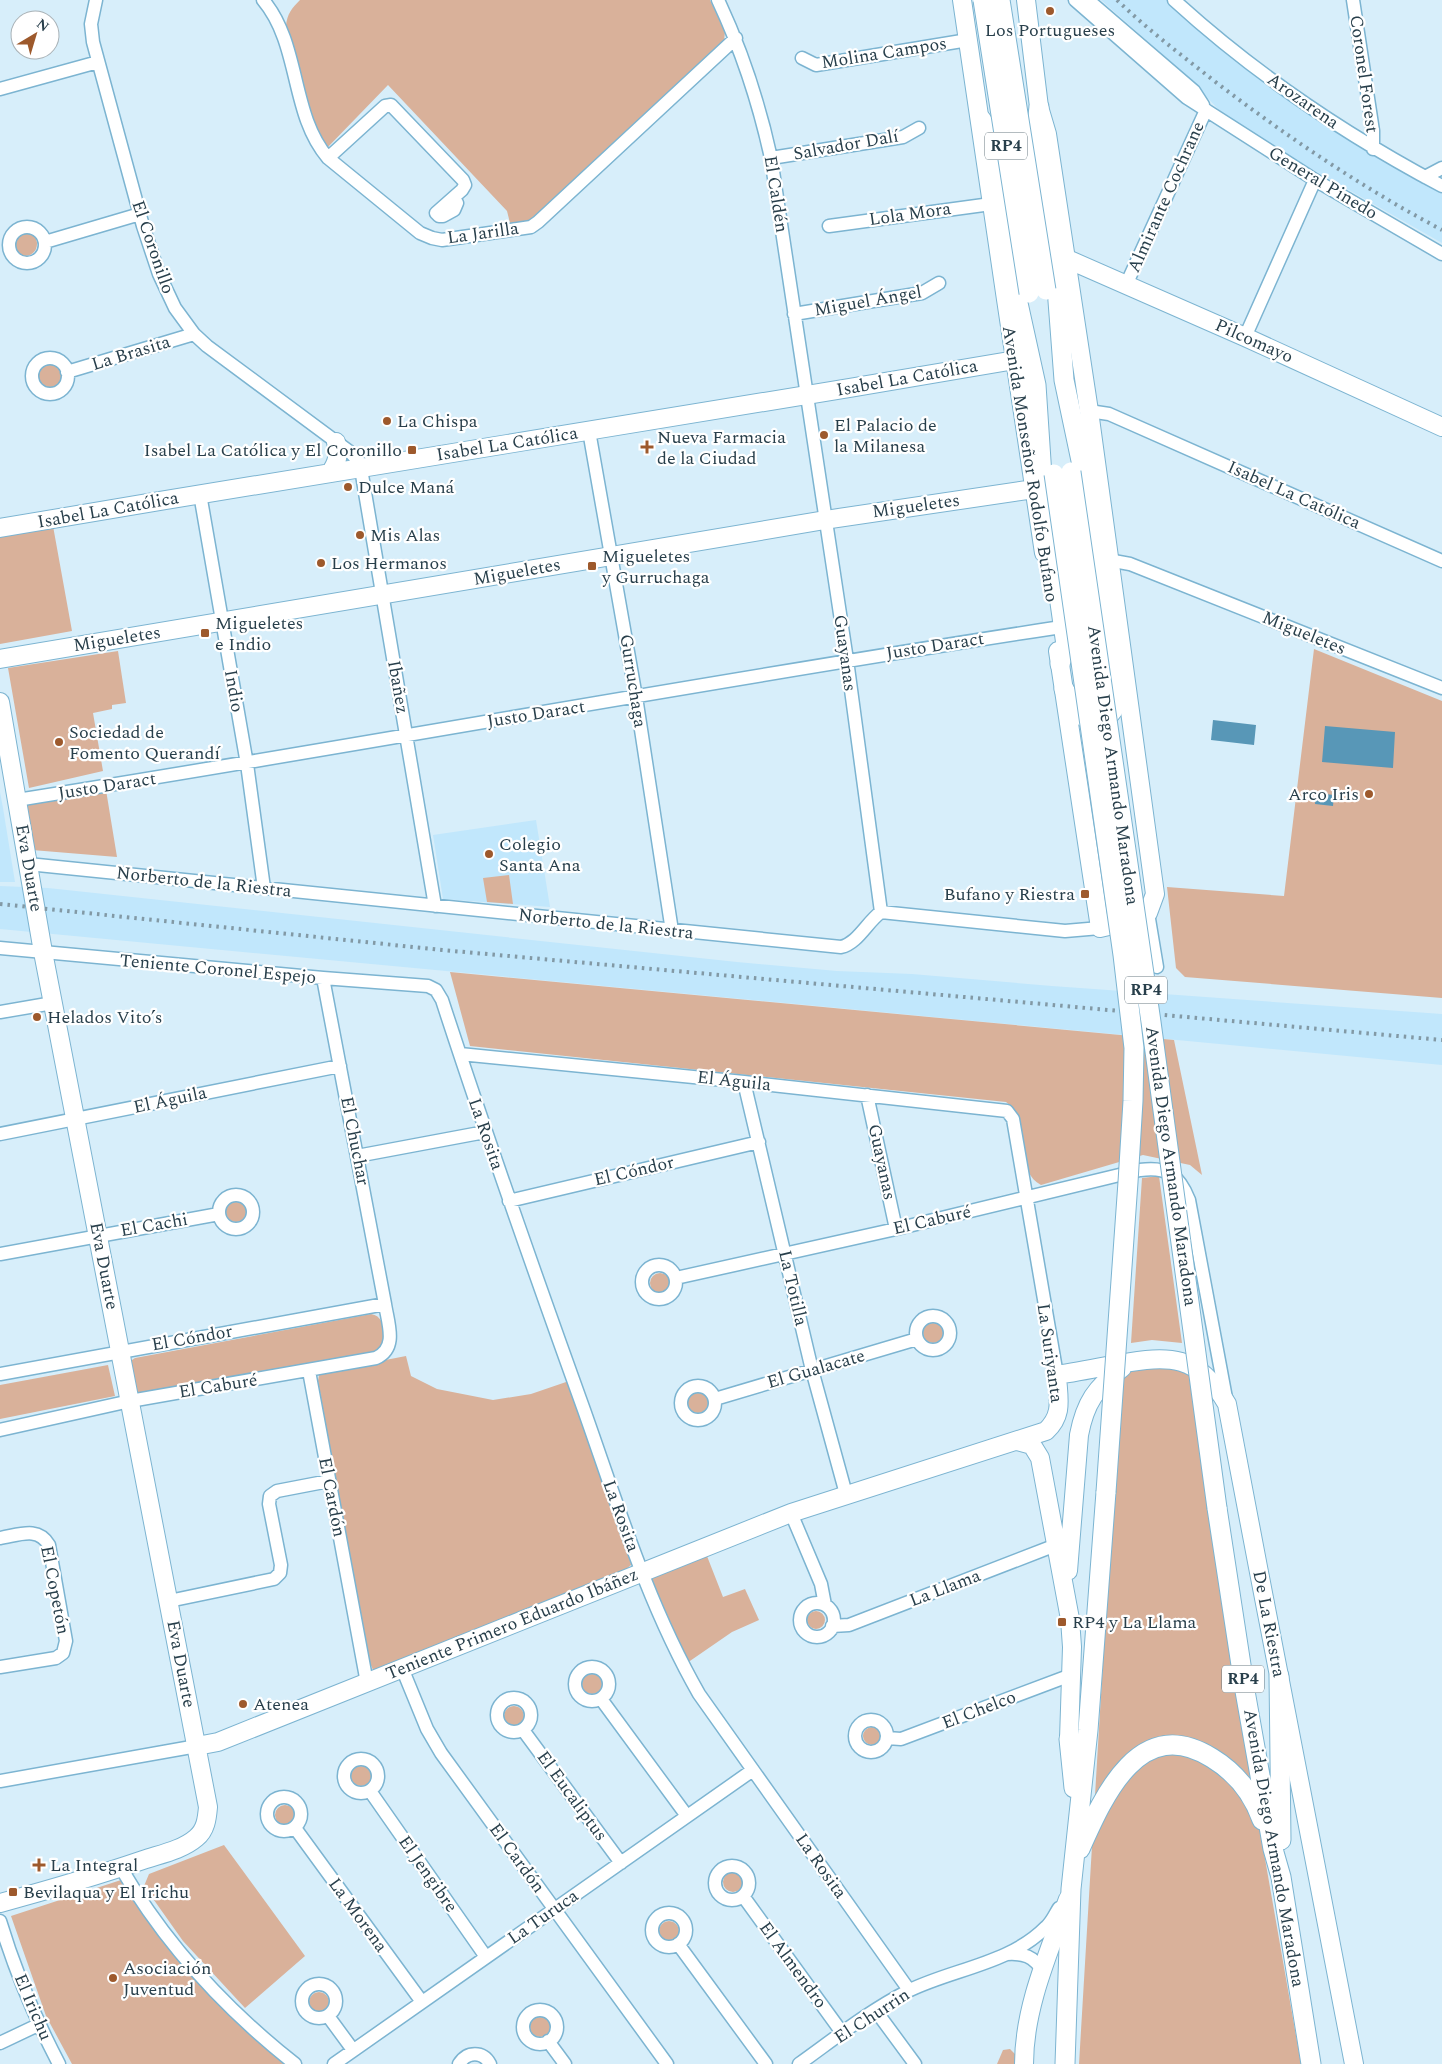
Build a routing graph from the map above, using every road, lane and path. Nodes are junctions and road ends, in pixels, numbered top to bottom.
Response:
1 (96, 0) edge
2 (262, 0) edge
3 (718, 0) edge
4 (962, 0) edge
5 (983, 0) edge
6 (1000, 0) edge
7 (1026, 0) edge
8 (1075, 0) edge
9 (1088, 0) edge
10 (1353, 0) edge
11 (1181, 2) edge
12 (736, 38) junction
13 (968, 40) junction
14 (802, 58) dead end
15 (98, 62) junction
16 (0, 89) edge
17 (1039, 106) junction
18 (1206, 110) junction
19 (981, 119) junction
20 (918, 128) dead end
21 (1373, 149) junction
22 (328, 158) junction
23 (771, 158) junction
24 (1442, 168) edge
25 (1426, 177) junction
26 (1315, 180) junction
27 (1442, 186) edge
28 (454, 198) dead end
29 (991, 204) junction
30 (140, 214) junction
31 (829, 226) dead end
32 (44, 242) dead end
33 (1442, 254) edge
34 (1065, 258) junction
35 (939, 283) dead end
36 (1126, 284) junction
37 (1037, 291) junction
38 (794, 314) junction
39 (194, 334) junction
40 (1245, 337) junction
41 (1015, 360) junction
42 (67, 372) dead end
43 (1064, 380) junction
44 (1036, 385) junction
45 (807, 396) junction
46 (1089, 410) junction
47 (1442, 427) edge
48 (589, 431) junction
49 (336, 442) junction
50 (362, 468) junction
51 (330, 473) junction
52 (1063, 473) junction
53 (1034, 489) junction
54 (200, 494) junction
55 (825, 520) junction
56 (0, 528) edge
57 (612, 556) junction
58 (1108, 560) junction
59 (1442, 561) edge
60 (382, 595) junction
61 (222, 622) junction
62 (1055, 628) junction
63 (0, 658) edge
64 (847, 660) junction
65 (1060, 664) junction
66 (1442, 688) edge
67 (1064, 689) junction
68 (636, 697) junction
69 (0, 702) edge
70 (406, 736) junction
71 (247, 764) junction
72 (17, 800) junction
73 (28, 864) junction
74 (264, 888) junction
75 (435, 906) junction
76 (881, 912) junction
77 (1148, 913) junction
78 (1100, 928) junction
79 (672, 931) junction
80 (0, 948) edge
81 (43, 952) junction
82 (1157, 967) dead end
83 (323, 978) junction
84 (436, 990) joint
85 (53, 1003) junction
86 (0, 1012) edge
87 (460, 1054) junction
88 (340, 1066) junction
89 (744, 1082) junction
90 (867, 1095) junction
91 (1007, 1111) joint
92 (76, 1120) junction
93 (485, 1132) junction
94 (0, 1134) edge
95 (759, 1142) junction
96 (357, 1156) junction
97 (1183, 1185) joint
98 (1026, 1198) junction
99 (509, 1200) junction
100 (219, 1214) dead end
101 (896, 1229) junction
102 (98, 1234) junction
103 (0, 1254) edge
104 (786, 1254) junction
105 (676, 1278) dead end
106 (385, 1304) junction
107 (917, 1339) dead end
108 (120, 1350) junction
109 (1131, 1362) junction
110 (812, 1370) junction
111 (309, 1371) junction
112 (0, 1374) edge
113 (1056, 1376) junction
114 (715, 1399) dead end
115 (130, 1401) junction
116 (1227, 1404) junction
117 (0, 1430) edge
118 (1017, 1441) junction
119 (329, 1480) junction
120 (846, 1494) junction
121 (791, 1513) junction
122 (0, 1538) edge
123 (1056, 1545) junction
124 (641, 1572) junction
125 (169, 1601) junction
126 (825, 1605) junction
127 (1070, 1620) junction
128 (832, 1626) junction
129 (0, 1667) edge
130 (402, 1668) junction
131 (1071, 1675) junction
132 (1279, 1676) junction
133 (367, 1683) junction
134 (601, 1699) dead end
135 (523, 1730) dead end
136 (887, 1738) dead end
137 (1069, 1738) joint
138 (197, 1746) junction
139 (753, 1770) junction
140 (0, 1780) edge
141 (370, 1790) dead end
142 (687, 1816) junction
143 (1078, 1821) junction
144 (295, 1828) dead end
145 (1273, 1849) junction
146 (1075, 1860) junction
147 (621, 1863) junction
148 (120, 1868) junction
149 (1281, 1877) junction
150 (1071, 1889) junction
151 (743, 1896) dead end
152 (0, 1903) edge
153 (554, 1909) junction
154 (0, 1921) edge
155 (678, 1944) dead end
156 (1004, 1954) junction
157 (486, 1957) junction
158 (1043, 1971) junction
159 (909, 1990) junction
160 (422, 2002) junction
161 (1302, 2006) junction
162 (876, 2011) junction
163 (328, 2016) dead end
164 (38, 2025) junction
165 (843, 2034) junction
166 (548, 2041) dead end
167 (0, 2043) edge
168 (353, 2050) junction
169 (814, 2060) edge
170 (59, 2064) edge
171 (295, 2064) edge
172 (334, 2064) edge
173 (460, 2064) edge
174 (490, 2064) edge
175 (565, 2064) edge
176 (667, 2064) edge
177 (766, 2064) edge
178 (799, 2064) edge
179 (915, 2064) edge
180 (1024, 2064) edge
181 (1064, 2064) edge
182 (1311, 2064) edge
183 (1320, 2064) edge
184 (1354, 2064) edge

1 - 15 street, El Coronillo
2 - 22 street, La Jarilla
3 - 12 street, El Caldén
4 - 13 street, Avenida Monseñor Rodolfo Bufano
5 - 37 main road, Avenida Diego Armando Maradona / RP4, bridge
6 - 37 main road, Avenida Diego Armando Maradona / RP4, bridge
7 - 17 street
8 - 18 street, General Pinedo
9 - 18 street, General Pinedo
10 - 21 street, Coronel Forest
11 - 21 street, Arozarena
12 - 22 street, La Jarilla
12 - 23 street, El Caldén
13 - 14 street, Molina Campos
13 - 19 street, Avenida Monseñor Rodolfo Bufano
15 - 16 street
15 - 30 street, El Coronillo
17 - 19 street
17 - 34 street
17 - 43 main road
18 - 26 street, General Pinedo
18 - 36 street, Almirante Cochrane
19 - 29 street, Avenida Monseñor Rodolfo Bufano
19 - 44 main road
20 - 23 street, Salvador Dalí
21 - 25 street, Arozarena
22 - 28 street
23 - 38 street, El Caldén
24 - 25 street
25 - 27 street, Arozarena
26 - 33 street, General Pinedo
26 - 40 street
29 - 31 street, Lola Mora
29 - 41 street, Avenida Monseñor Rodolfo Bufano
30 - 32 street
30 - 39 street, El Coronillo
34 - 36 street, Pilcomayo
34 - 46 street
35 - 38 street, Miguel Ángel
36 - 40 street, Pilcomayo
37 - 43 main road, Avenida Diego Armando Maradona / RP4
37 - 44 main road, Avenida Diego Armando Maradona / RP4
38 - 45 street, El Caldén
39 - 42 street, La Brasita
39 - 49 street, El Coronillo
40 - 47 street, Pilcomayo
41 - 45 street, Isabel La Católica
41 - 53 street, Avenida Monseñor Rodolfo Bufano
43 - 52 main road, Avenida Diego Armando Maradona / RP4
43 - 67 main road
44 - 52 main road, Avenida Diego Armando Maradona / RP4
44 - 65 main road
45 - 48 street, Isabel La Católica
45 - 55 street, Guayanas
46 - 58 street
46 - 59 street, Isabel La Católica
48 - 50 street, Isabel La Católica
48 - 57 street, Gurruchaga
49 - 50 street, El Coronillo
49 - 51 street
50 - 51 street, Isabel La Católica
50 - 60 street, Ibañez
51 - 54 street, Isabel La Católica
52 - 143 main road, Avenida Diego Armando Maradona / RP4, bridge
52 - 145 main road, Avenida Diego Armando Maradona / RP4, bridge
53 - 55 street, Migueletes
53 - 62 street, Avenida Monseñor Rodolfo Bufano
54 - 56 street, Isabel La Católica
54 - 61 street, Indio
55 - 57 street, Migueletes
55 - 64 street, Guayanas
57 - 60 street, Migueletes
57 - 68 street, Gurruchaga
58 - 66 street, Migueletes
58 - 77 street
60 - 61 street, Migueletes
60 - 70 street, Ibañez
61 - 63 street, Migueletes
61 - 71 street, Indio
62 - 64 street, Justo Daract
62 - 65 street, Avenida Monseñor Rodolfo Bufano
64 - 68 street, Justo Daract
64 - 76 street, Guayanas
65 - 67 street, Avenida Monseñor Rodolfo Bufano
67 - 78 street, Avenida Monseñor Rodolfo Bufano
68 - 70 street, Justo Daract
68 - 79 street, Gurruchaga
69 - 72 street, Eva Duarte
70 - 71 street, Justo Daract
70 - 75 street, Ibañez
71 - 72 street, Justo Daract
71 - 74 street, Indio
72 - 73 street, Eva Duarte
73 - 74 street, Norberto de la Riestra
73 - 81 street, Eva Duarte
74 - 75 street, Norberto de la Riestra
75 - 79 street, Norberto de la Riestra
76 - 78 street
76 - 79 street, Norberto de la Riestra
77 - 78 street
77 - 82 street
80 - 81 street, Teniente Coronel Espejo
81 - 83 street, Teniente Coronel Espejo
81 - 85 street, Eva Duarte
83 - 84 street, Teniente Coronel Espejo
83 - 88 street, El Chuchar
84 - 87 street, La Rosita
85 - 86 street
85 - 92 street, Eva Duarte
87 - 89 street, El Águila
87 - 93 street, La Rosita
88 - 92 street, El Águila
88 - 96 street, El Chuchar
89 - 90 street, El Águila
89 - 95 street, La Totilla
90 - 91 street, El Águila
90 - 101 street, Guayanas
91 - 98 street, La Suriyanta
92 - 94 street, El Águila
92 - 102 street, Eva Duarte
93 - 96 street
93 - 99 street, La Rosita
95 - 99 street, El Cóndor
95 - 104 street, La Totilla
96 - 106 street, El Chuchar
97 - 98 street, El Caburé
97 - 116 street, De La Riestra
98 - 101 street, El Caburé
98 - 113 street, La Suriyanta
99 - 124 street, La Rosita
100 - 102 street, El Cachi
101 - 104 street, El Caburé
102 - 103 street, El Cachi
102 - 108 street, Eva Duarte
104 - 105 street, El Caburé
104 - 110 street, La Totilla
106 - 108 street, El Cóndor
106 - 111 street, El Caburé
107 - 110 street, El Gualacate
108 - 112 street, El Cóndor
108 - 115 street, Eva Duarte
109 - 113 street
109 - 116 street
109 - 127 street
110 - 114 street, El Gualacate
110 - 120 street, La Totilla
111 - 115 street, El Caburé
111 - 119 street, El Cardón
113 - 118 street, La Suriyanta
115 - 117 street, El Caburé
115 - 125 street, Eva Duarte
116 - 132 street, De La Riestra
118 - 120 street, Teniente Primero Eduardo Ibáñez
118 - 123 street
119 - 125 street
119 - 133 street, El Cardón
120 - 121 street, Teniente Primero Eduardo Ibáñez
121 - 124 street, Teniente Primero Eduardo Ibáñez
121 - 126 street
122 - 129 street, El Copetón
123 - 127 street
123 - 128 street, La Llama
124 - 130 street, Teniente Primero Eduardo Ibáñez
124 - 139 street, La Rosita
125 - 138 street, Eva Duarte
126 - 128 street
126 - 128 street
127 - 131 street
130 - 133 street, Teniente Primero Eduardo Ibáñez
130 - 153 street, El Cardón
131 - 136 street, El Chelco
131 - 137 street
132 - 149 main road
132 - 184 street, De La Riestra
133 - 138 street, Teniente Primero Eduardo Ibáñez
134 - 142 street
135 - 147 street, El Eucaliptus
137 - 143 main road
138 - 140 street, Teniente Primero Eduardo Ibáñez
138 - 148 street, Eva Duarte
139 - 142 street, La Turuca
139 - 159 street, La Rosita
141 - 157 street, El Jengibre
142 - 147 street, La Turuca
143 - 146 main road, Avenida Diego Armando Maradona / RP4
144 - 160 street, La Morena
145 - 146 main road
145 - 149 main road, Avenida Diego Armando Maradona / RP4
146 - 150 main road, Avenida Diego Armando Maradona / RP4
147 - 153 street, La Turuca
148 - 152 street
148 - 171 street
149 - 161 main road, Avenida Diego Armando Maradona / RP4
150 - 156 street, El Churrin
150 - 158 street
150 - 181 main road, Avenida Diego Armando Maradona / RP4
151 - 165 street, El Almendro
153 - 157 street, La Turuca
153 - 176 street, El Cardón
154 - 164 street, El Irichu
155 - 177 street
156 - 158 street, El Churrin
156 - 159 street, El Churrin
157 - 160 street, La Turuca
158 - 180 street
159 - 162 street, El Churrin
160 - 168 street, La Turuca
161 - 182 main road, Avenida Diego Armando Maradona / RP4
161 - 183 main road
162 - 165 street, El Churrin
162 - 179 street
163 - 168 street
164 - 167 street
164 - 170 street, El Irichu
165 - 169 street, El Churrin
166 - 175 street
168 - 172 street, La Turuca
169 - 178 street, El Churrin
173 - 174 street

